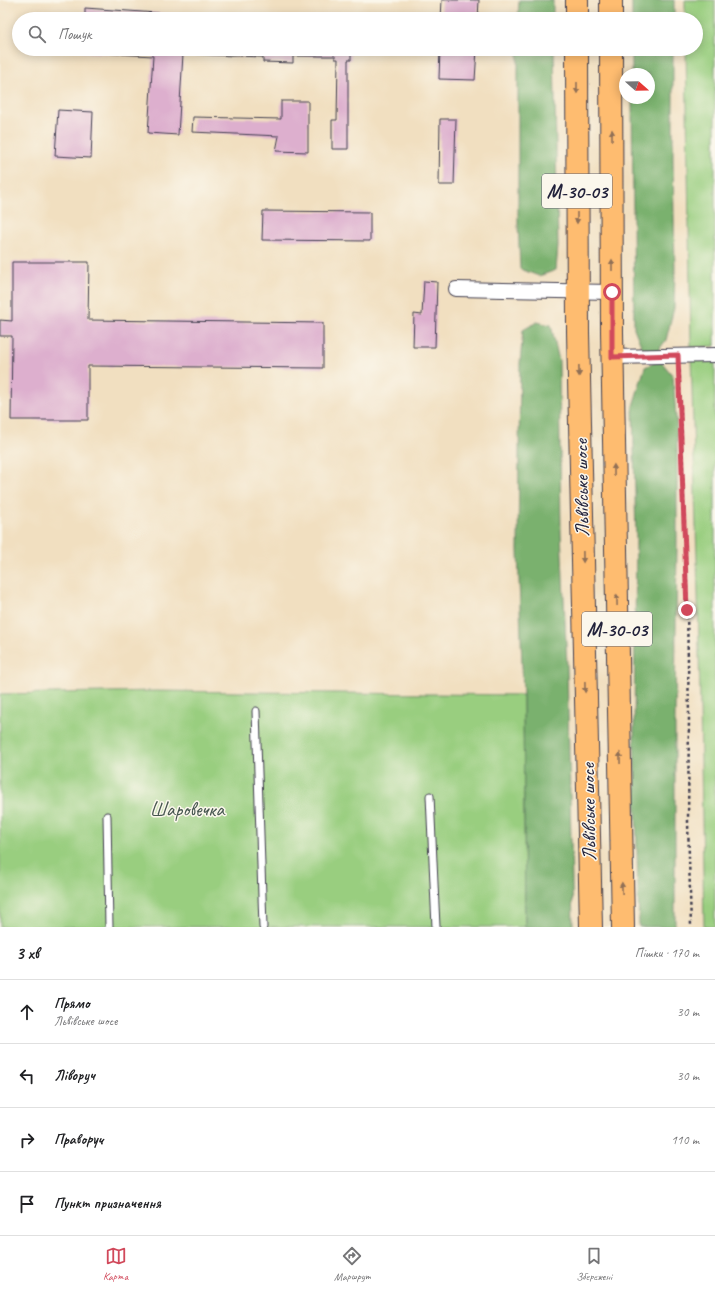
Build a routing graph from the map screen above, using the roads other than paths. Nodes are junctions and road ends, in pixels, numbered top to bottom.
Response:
1 (577, 0) edge
2 (611, 0) edge
3 (577, 12) edge
4 (611, 12) edge
5 (577, 56) edge
6 (612, 56) edge
7 (456, 289) dead end
8 (578, 291) junction
9 (612, 292) junction
10 (715, 356) edge
11 (612, 357) junction
12 (256, 711) dead end
13 (430, 796) dead end
14 (107, 816) dead end
15 (109, 927) edge
16 (263, 927) edge
17 (436, 927) edge
18 (591, 927) edge
19 (623, 927) edge

1 - 3 main road
2 - 4 main road
5 -> 8 main road, Львівське шосе / М-30-03
9 -> 6 main road, Львівське шосе / М-30-03
7 - 8 street
8 - 9 street
8 -> 18 main road, Львівське шосе / М-30-03
9 - 11 main road, Львівське шосе / М-30-03
10 - 11 street
19 -> 11 main road, Львівське шосе / М-30-03
12 - 16 lane
13 - 17 lane
14 - 15 lane

